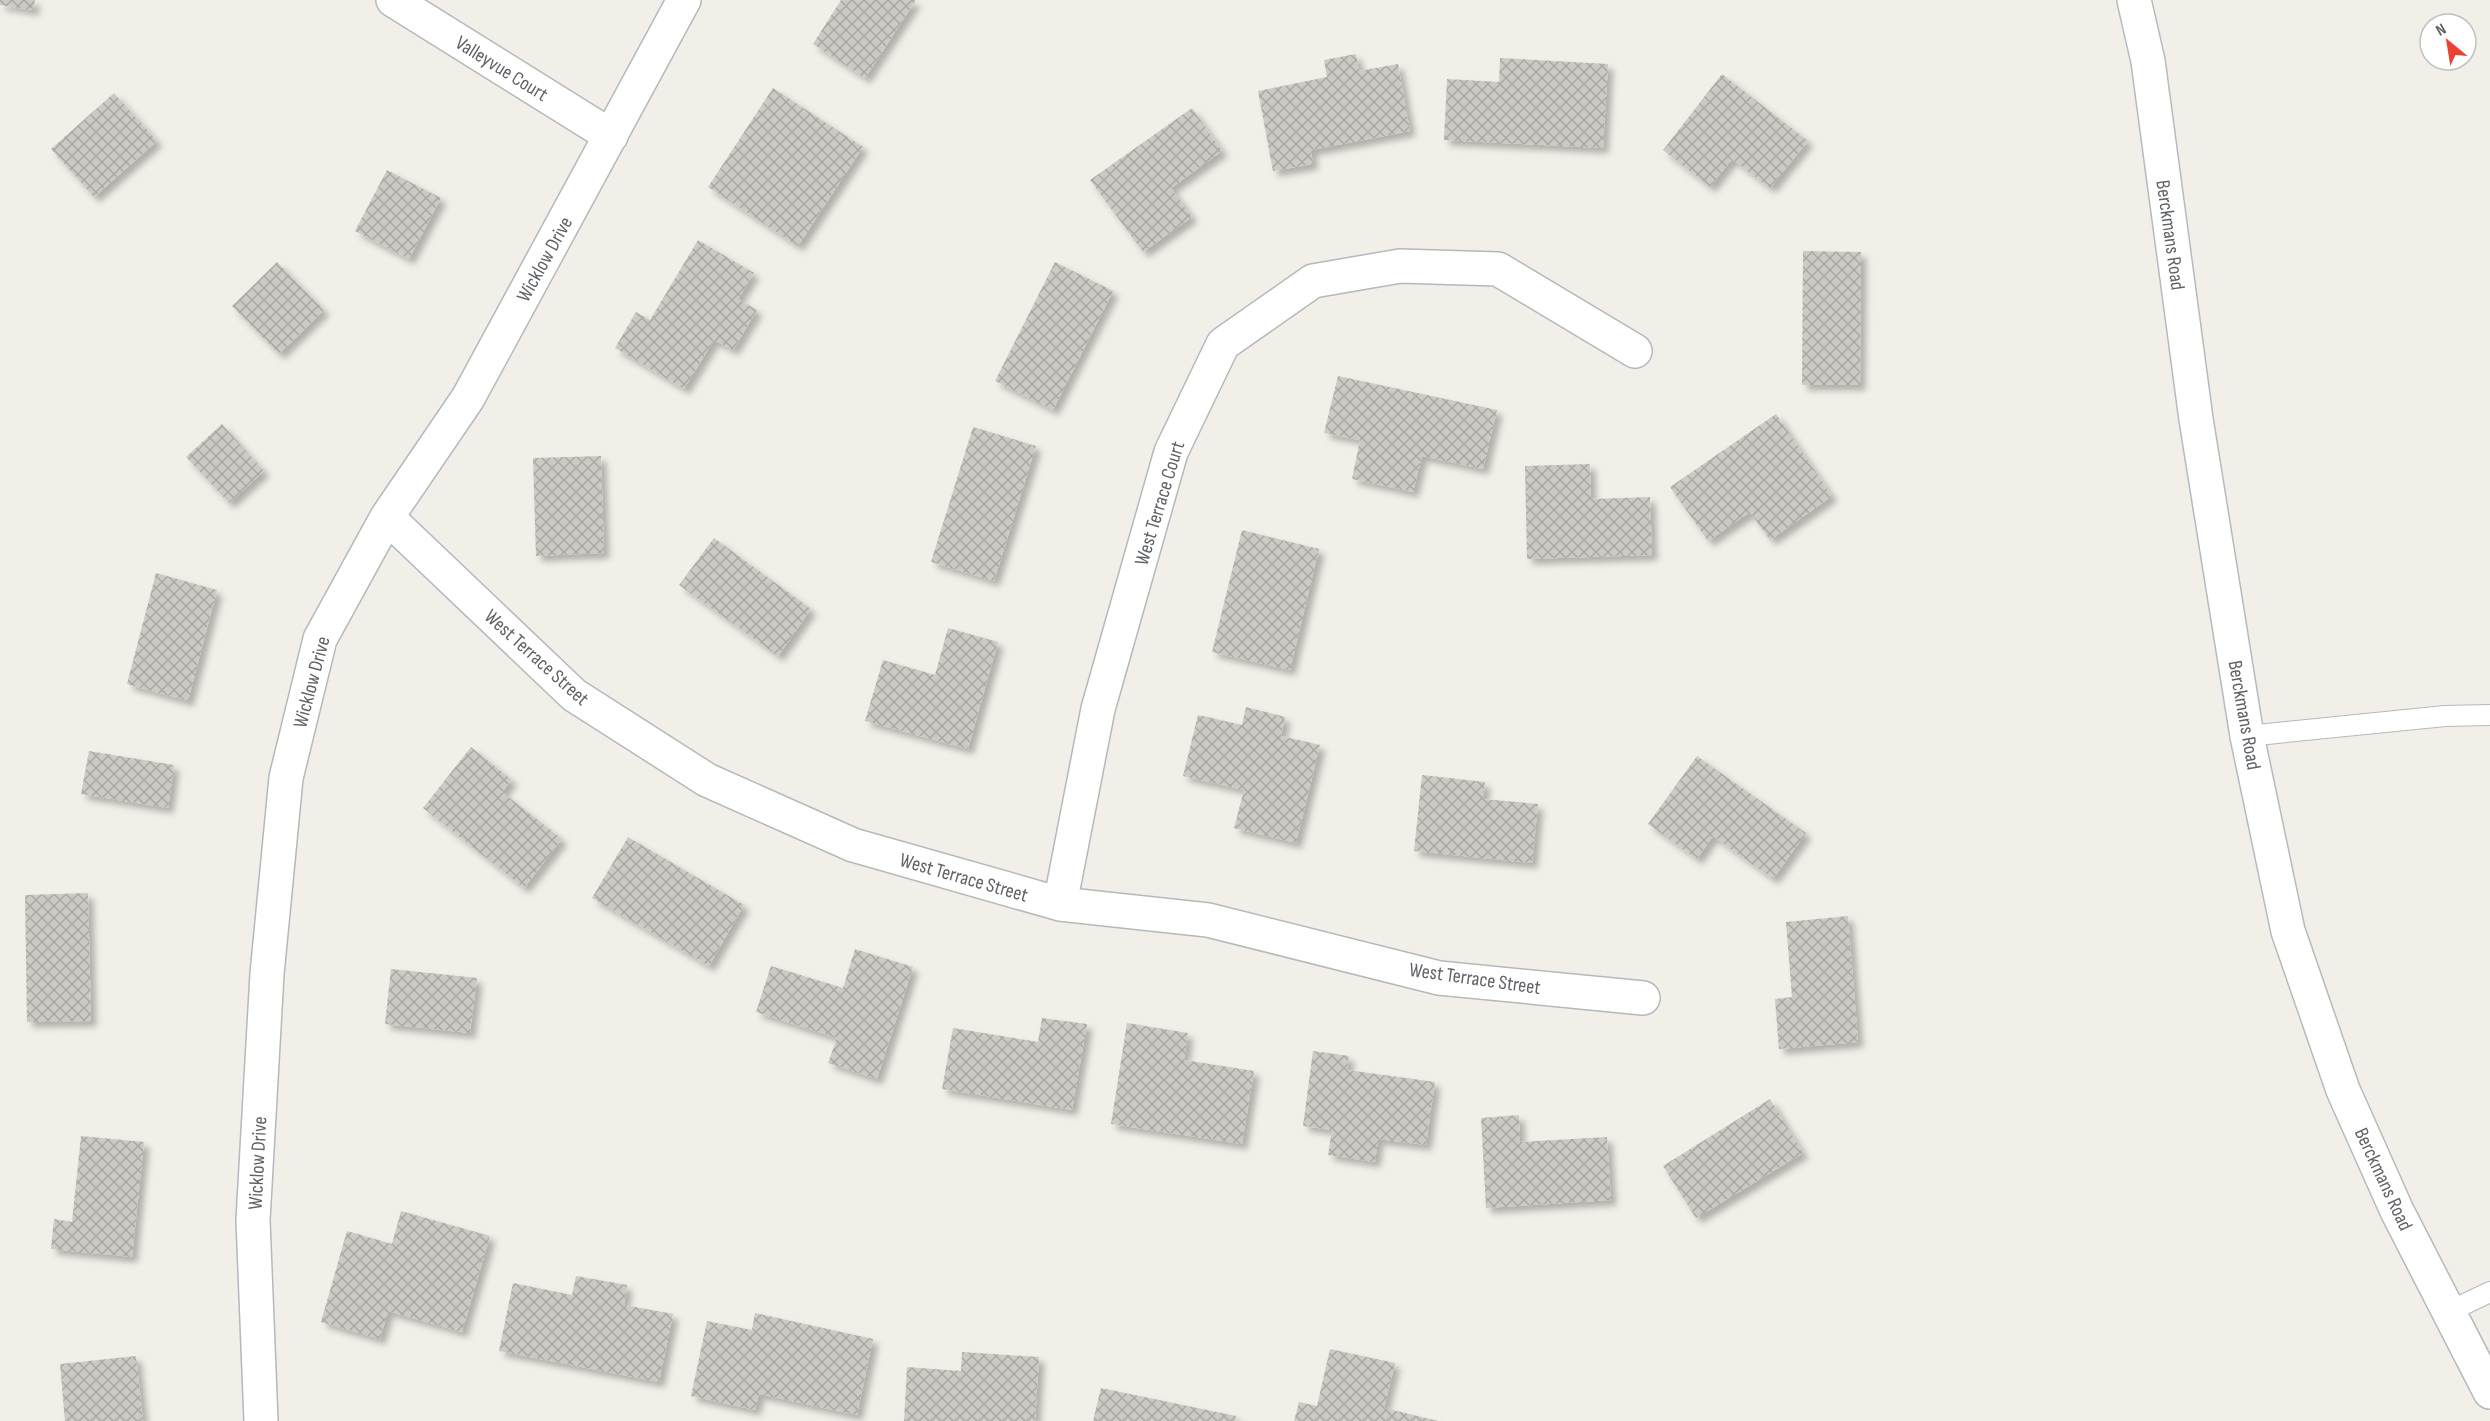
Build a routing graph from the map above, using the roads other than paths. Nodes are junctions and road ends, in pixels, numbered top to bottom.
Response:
1 (393, 0) edge
2 (684, 0) edge
3 (2134, 0) edge
4 (611, 136) junction
5 (1635, 351) dead end
6 (387, 517) junction
7 (2490, 715) edge
8 (2247, 736) junction
9 (1060, 904) junction
10 (1643, 998) dead end
11 (2490, 1292) edge
12 (2450, 1311) junction
13 (2490, 1392) edge
14 (261, 1421) edge

1 - 4 street, Valleyvue Court
2 - 4 street, Wicklow Drive
3 - 8 street, Berckmans Road
4 - 6 street, Wicklow Drive
5 - 9 street, West Terrace Court
6 - 9 street, West Terrace Street
6 - 14 street, Wicklow Drive
7 - 8 lane
8 - 12 street, Berckmans Road
9 - 10 street, West Terrace Street
11 - 12 lane
12 - 13 street, Berckmans Road

